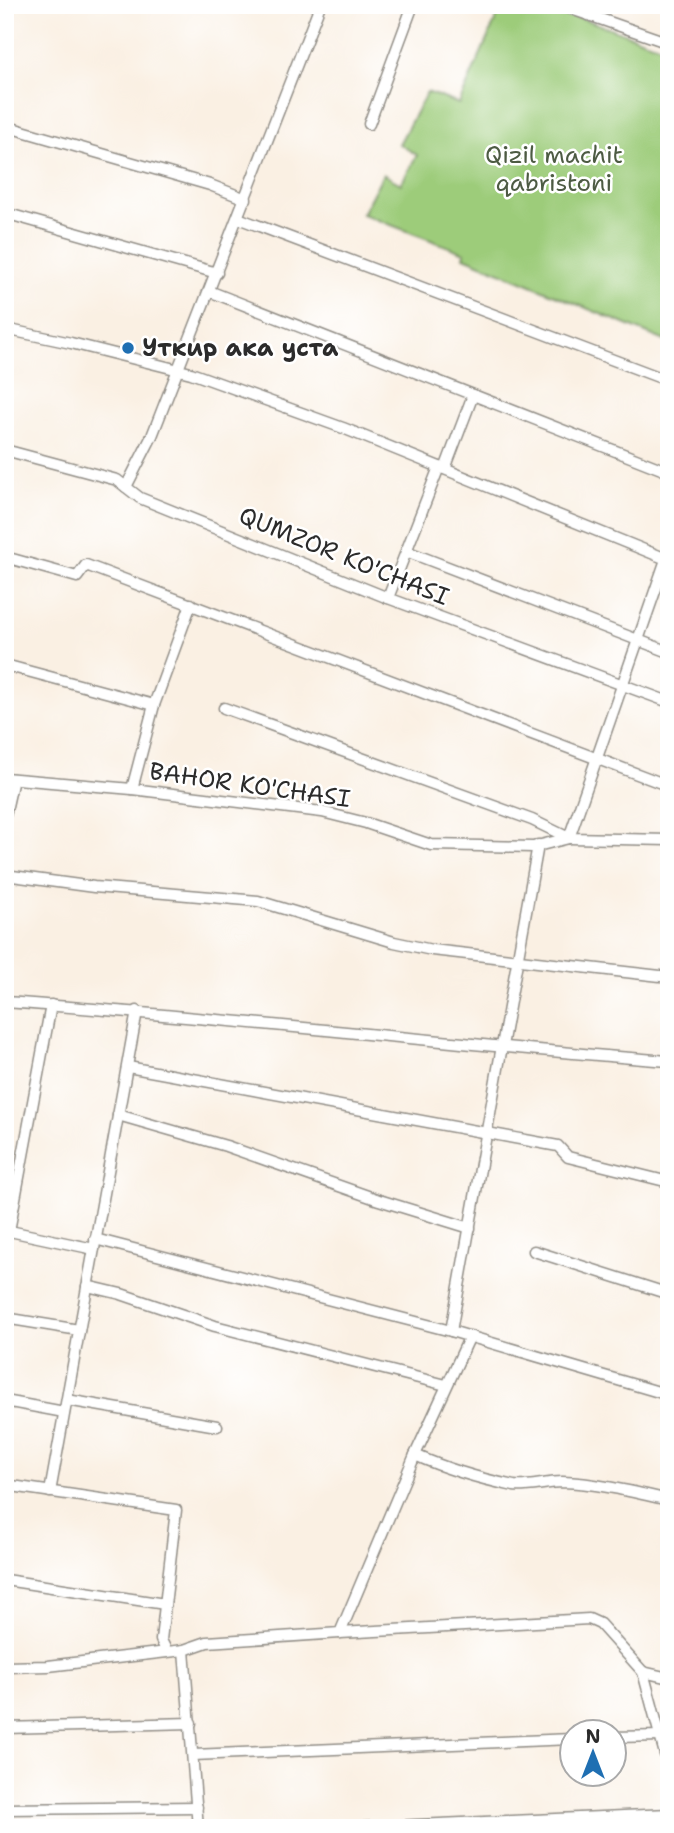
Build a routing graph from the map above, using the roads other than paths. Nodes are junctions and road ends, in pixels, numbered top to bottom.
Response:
1 (320, 5) edge
2 (412, 5) edge
3 (560, 5) edge
4 (669, 43) edge
5 (369, 124) dead end
6 (5, 127) edge
7 (246, 199) junction
8 (5, 213) edge
9 (238, 218) junction
10 (216, 273) junction
11 (209, 291) junction
12 (5, 329) edge
13 (178, 370) junction
14 (669, 381) edge
15 (473, 395) junction
16 (5, 450) edge
17 (442, 468) junction
18 (669, 472) edge
19 (126, 487) junction
20 (406, 551) junction
21 (668, 556) edge
22 (5, 557) edge
23 (388, 598) junction
24 (191, 604) junction
25 (638, 639) junction
26 (669, 652) edge
27 (5, 665) edge
28 (623, 685) junction
29 (669, 702) edge
30 (154, 705) junction
31 (224, 708) dead end
32 (597, 759) junction
33 (9, 779) edge
34 (669, 786) edge
35 (132, 789) junction
36 (5, 815) edge
37 (569, 838) junction
38 (669, 840) edge
39 (538, 845) junction
40 (5, 875) edge
41 (518, 959) junction
42 (669, 977) edge
43 (5, 1002) edge
44 (51, 1005) junction
45 (137, 1011) junction
46 (502, 1048) junction
47 (669, 1061) edge
48 (128, 1067) junction
49 (118, 1115) junction
50 (487, 1133) junction
51 (669, 1182) edge
52 (470, 1228) junction
53 (7, 1230) edge
54 (94, 1244) junction
55 (534, 1251) dead end
56 (87, 1286) junction
57 (669, 1294) edge
58 (5, 1318) edge
59 (79, 1330) junction
60 (451, 1331) junction
61 (470, 1336) junction
62 (446, 1385) junction
63 (669, 1395) edge
64 (67, 1399) junction
65 (5, 1401) edge
66 (64, 1412) junction
67 (217, 1426) dead end
68 (415, 1455) junction
69 (5, 1485) edge
70 (669, 1485) edge
71 (50, 1492) junction
72 (668, 1500) edge
73 (5, 1580) edge
74 (165, 1604) junction
75 (340, 1633) junction
76 (184, 1650) junction
77 (167, 1652) junction
78 (5, 1667) edge
79 (643, 1672) junction
80 (669, 1678) edge
81 (191, 1723) junction
82 (5, 1728) edge
83 (662, 1736) junction
84 (628, 1737) edge
85 (558, 1740) edge
86 (193, 1755) junction
87 (669, 1769) edge
88 (197, 1807) junction
89 (5, 1809) edge
90 (669, 1814) edge
91 (378, 1827) edge
92 (198, 1828) edge
93 (349, 1828) edge

1 - 7 street
2 - 5 street
3 - 4 street
6 - 7 street
7 - 9 street
8 - 10 street
9 - 10 street
9 - 14 street
10 - 11 street
11 - 13 street
11 - 15 street
12 - 13 street
13 - 17 street
13 - 19 street
15 - 17 street
15 - 18 street
16 - 19 street, QUMZOR KO'CHASI
17 - 20 street
17 - 21 street
19 - 23 street, QUMZOR KO'CHASI
20 - 23 street
20 - 25 street
21 - 25 street
22 - 24 street
23 - 28 street, QUMZOR KO'CHASI
24 - 30 street
24 - 32 street
25 - 26 street
25 - 28 street
27 - 30 street
28 - 29 street, QUMZOR KO'CHASI
28 - 32 street
30 - 35 street
31 - 37 street
32 - 34 street
32 - 37 street
33 - 35 street, BAHOR KO'CHASI
33 - 36 street
35 - 39 street, BAHOR KO'CHASI
37 - 38 street
37 - 39 street, BAHOR KO'CHASI
39 - 41 street
40 - 41 street
41 - 42 street
41 - 46 street
43 - 44 street
44 - 45 street
44 - 53 street
45 - 46 street
45 - 48 street
46 - 47 street
46 - 50 street
48 - 49 street
48 - 50 street
49 - 52 street
49 - 54 street
50 - 51 street
50 - 52 street
52 - 60 street
53 - 54 street
54 - 56 street
54 - 60 street
55 - 57 street
56 - 59 street
56 - 62 street
58 - 59 street
59 - 64 street
60 - 61 street
61 - 62 street
61 - 63 street
62 - 68 street
64 - 66 street
64 - 67 street
65 - 66 street
66 - 71 street
68 - 72 street
68 - 75 street
69 - 71 street
70 - 72 street
71 - 74 street
73 - 74 street
74 - 77 street
75 - 76 street
75 - 79 street
76 - 77 street
76 - 81 street
77 - 78 street
79 - 80 street
79 - 83 street
81 - 82 street
81 - 86 street
83 - 84 street
83 - 87 street
85 - 86 street
86 - 88 street
88 - 89 street
88 - 92 street
90 - 91 street
91 - 93 street

